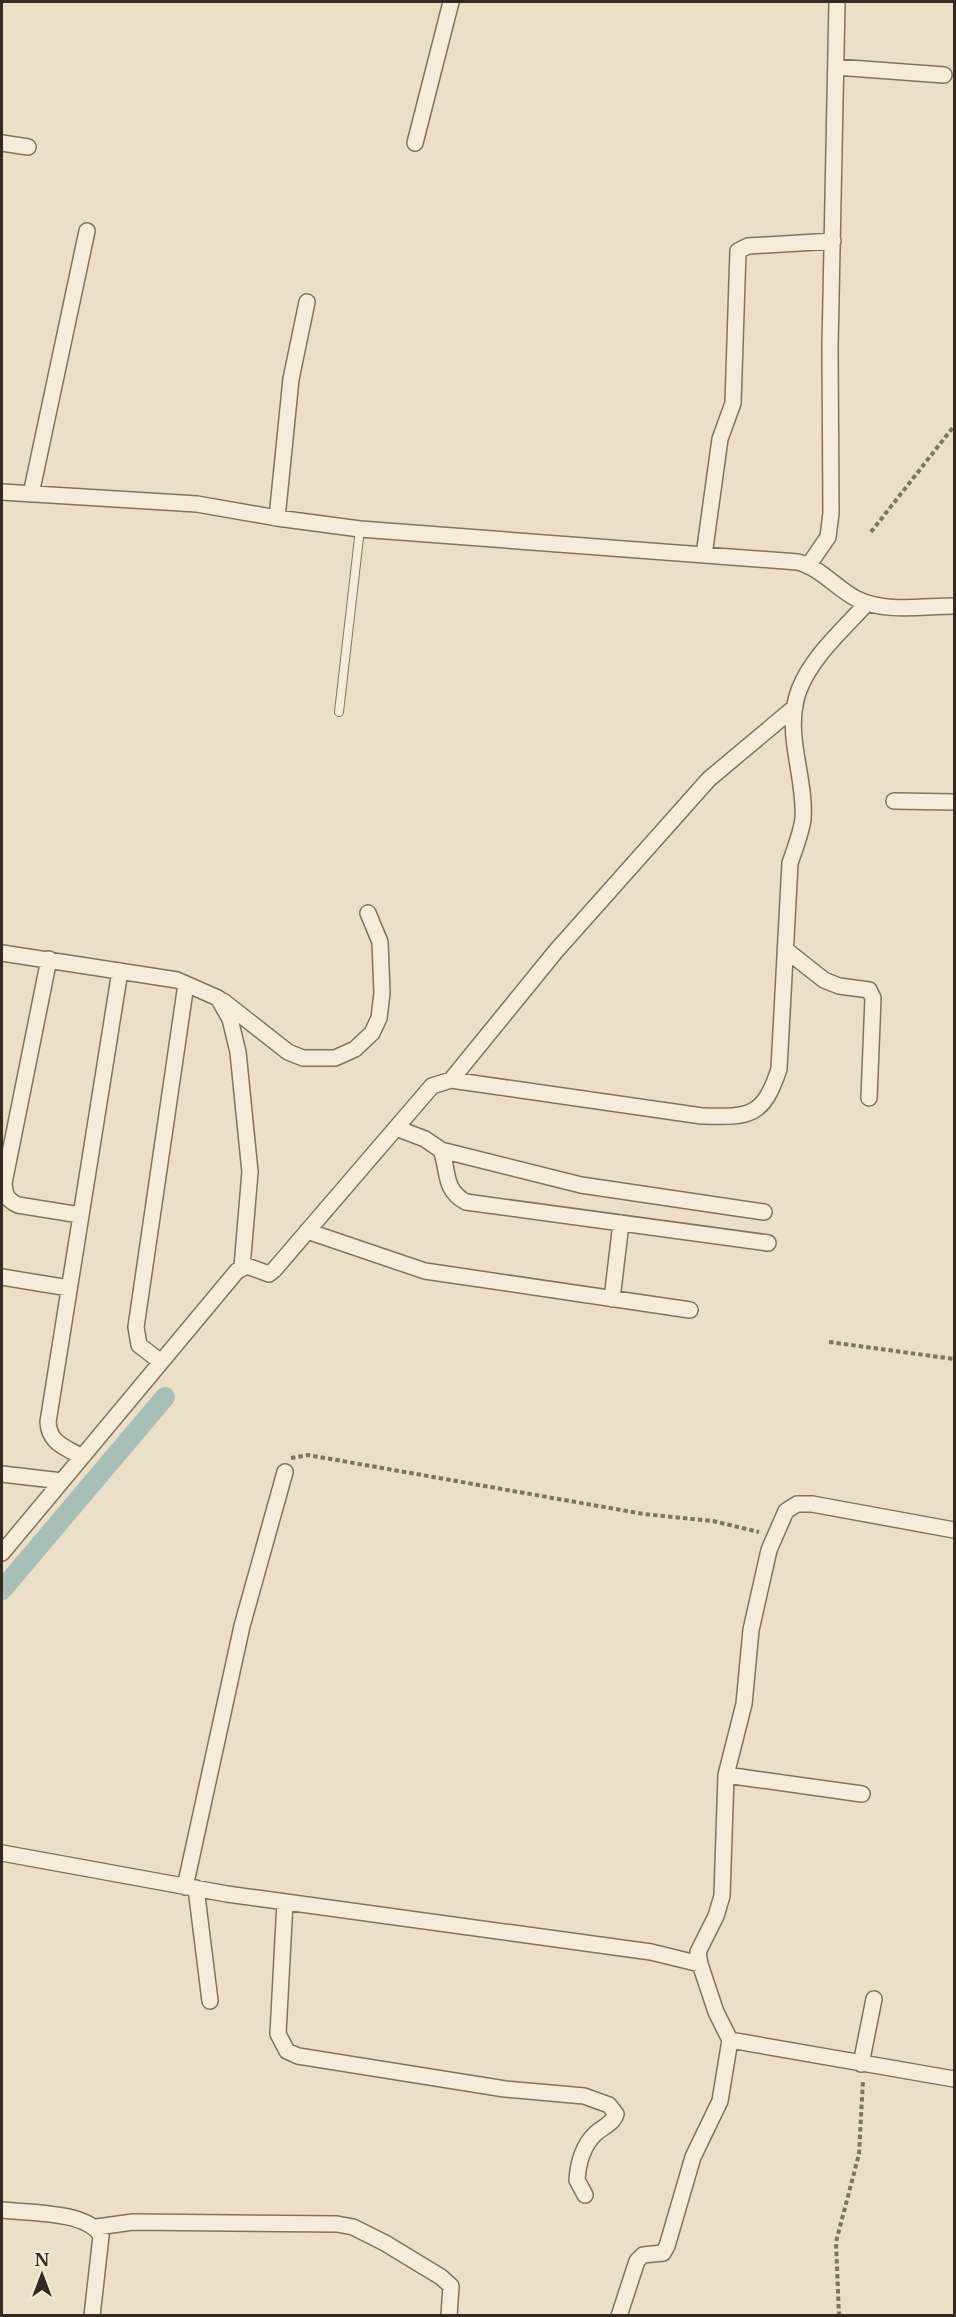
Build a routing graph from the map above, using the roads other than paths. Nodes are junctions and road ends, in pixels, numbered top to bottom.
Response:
1 (452, 2) edge
2 (837, 2) edge
3 (836, 67) junction
4 (944, 75) dead end
5 (2, 143) edge
6 (415, 143) dead end
7 (28, 147) dead end
8 (87, 231) dead end
9 (833, 241) junction
10 (307, 302) dead end
11 (2, 492) edge
12 (31, 494) junction
13 (277, 518) junction
14 (360, 529) junction
15 (704, 555) junction
16 (808, 566) junction
17 (867, 603) junction
18 (954, 606) edge
19 (795, 707) junction
20 (339, 712) dead end
21 (894, 801) dead end
22 (954, 802) edge
23 (368, 913) dead end
24 (786, 950) junction
25 (2, 953) edge
26 (49, 959) junction
27 (120, 971) junction
28 (186, 984) junction
29 (218, 998) junction
30 (451, 1080) junction
31 (869, 1098) dead end
32 (396, 1128) junction
33 (441, 1150) junction
34 (764, 1212) dead end
35 (80, 1215) junction
36 (621, 1223) junction
37 (307, 1231) junction
38 (768, 1243) dead end
39 (252, 1269) junction
40 (2, 1277) edge
41 (69, 1288) junction
42 (612, 1299) junction
43 (690, 1310) dead end
44 (161, 1362) junction
45 (82, 1457) junction
46 (285, 1472) road end
47 (2, 1474) edge
48 (62, 1481) junction
49 (954, 1530) edge
50 (2, 1553) edge
51 (726, 1775) junction
52 (862, 1794) dead end
53 (2, 1853) edge
54 (191, 1888) junction
55 (285, 1902) junction
56 (700, 1964) junction
57 (874, 1999) dead end
58 (210, 2001) dead end
59 (730, 2040) junction
60 (863, 2064) junction
61 (954, 2079) edge
62 (585, 2195) dead end
63 (2, 2210) edge
64 (97, 2228) junction
65 (92, 2316) edge
66 (449, 2316) edge
67 (619, 2316) edge

1 - 6 street
2 - 3 street
3 - 4 street
3 - 9 street
5 - 7 street
8 - 12 street
9 - 15 street
9 - 16 street
10 - 13 street
11 - 12 street
12 - 13 street
13 - 14 street
14 - 15 street
14 - 20 lane
15 - 16 street
16 - 17 street
17 - 18 street
17 - 19 street
19 - 24 street
19 - 30 street
21 - 22 street
23 - 29 street
24 - 30 street
24 - 31 street
25 - 26 street
26 - 27 street
26 - 35 street
27 - 28 street
27 - 35 street
28 - 29 street
28 - 44 street
29 - 39 street
30 - 32 street
32 - 33 street
32 - 37 street
33 - 34 street
33 - 36 street
35 - 41 street
36 - 38 street
36 - 42 street
37 - 39 street
37 - 42 street
39 - 44 street
40 - 41 street
41 - 45 street
42 - 43 street
44 - 45 street
45 - 48 street
46 - 54 street
47 - 48 street
48 - 50 street
49 - 51 street
51 - 52 street
51 - 56 street
53 - 54 street
54 - 55 street
54 - 58 street
55 - 56 street
55 - 62 street
56 - 59 street
57 - 60 street
59 - 60 street
59 - 67 street
60 - 61 street
63 - 64 street
64 - 65 street
64 - 66 street

